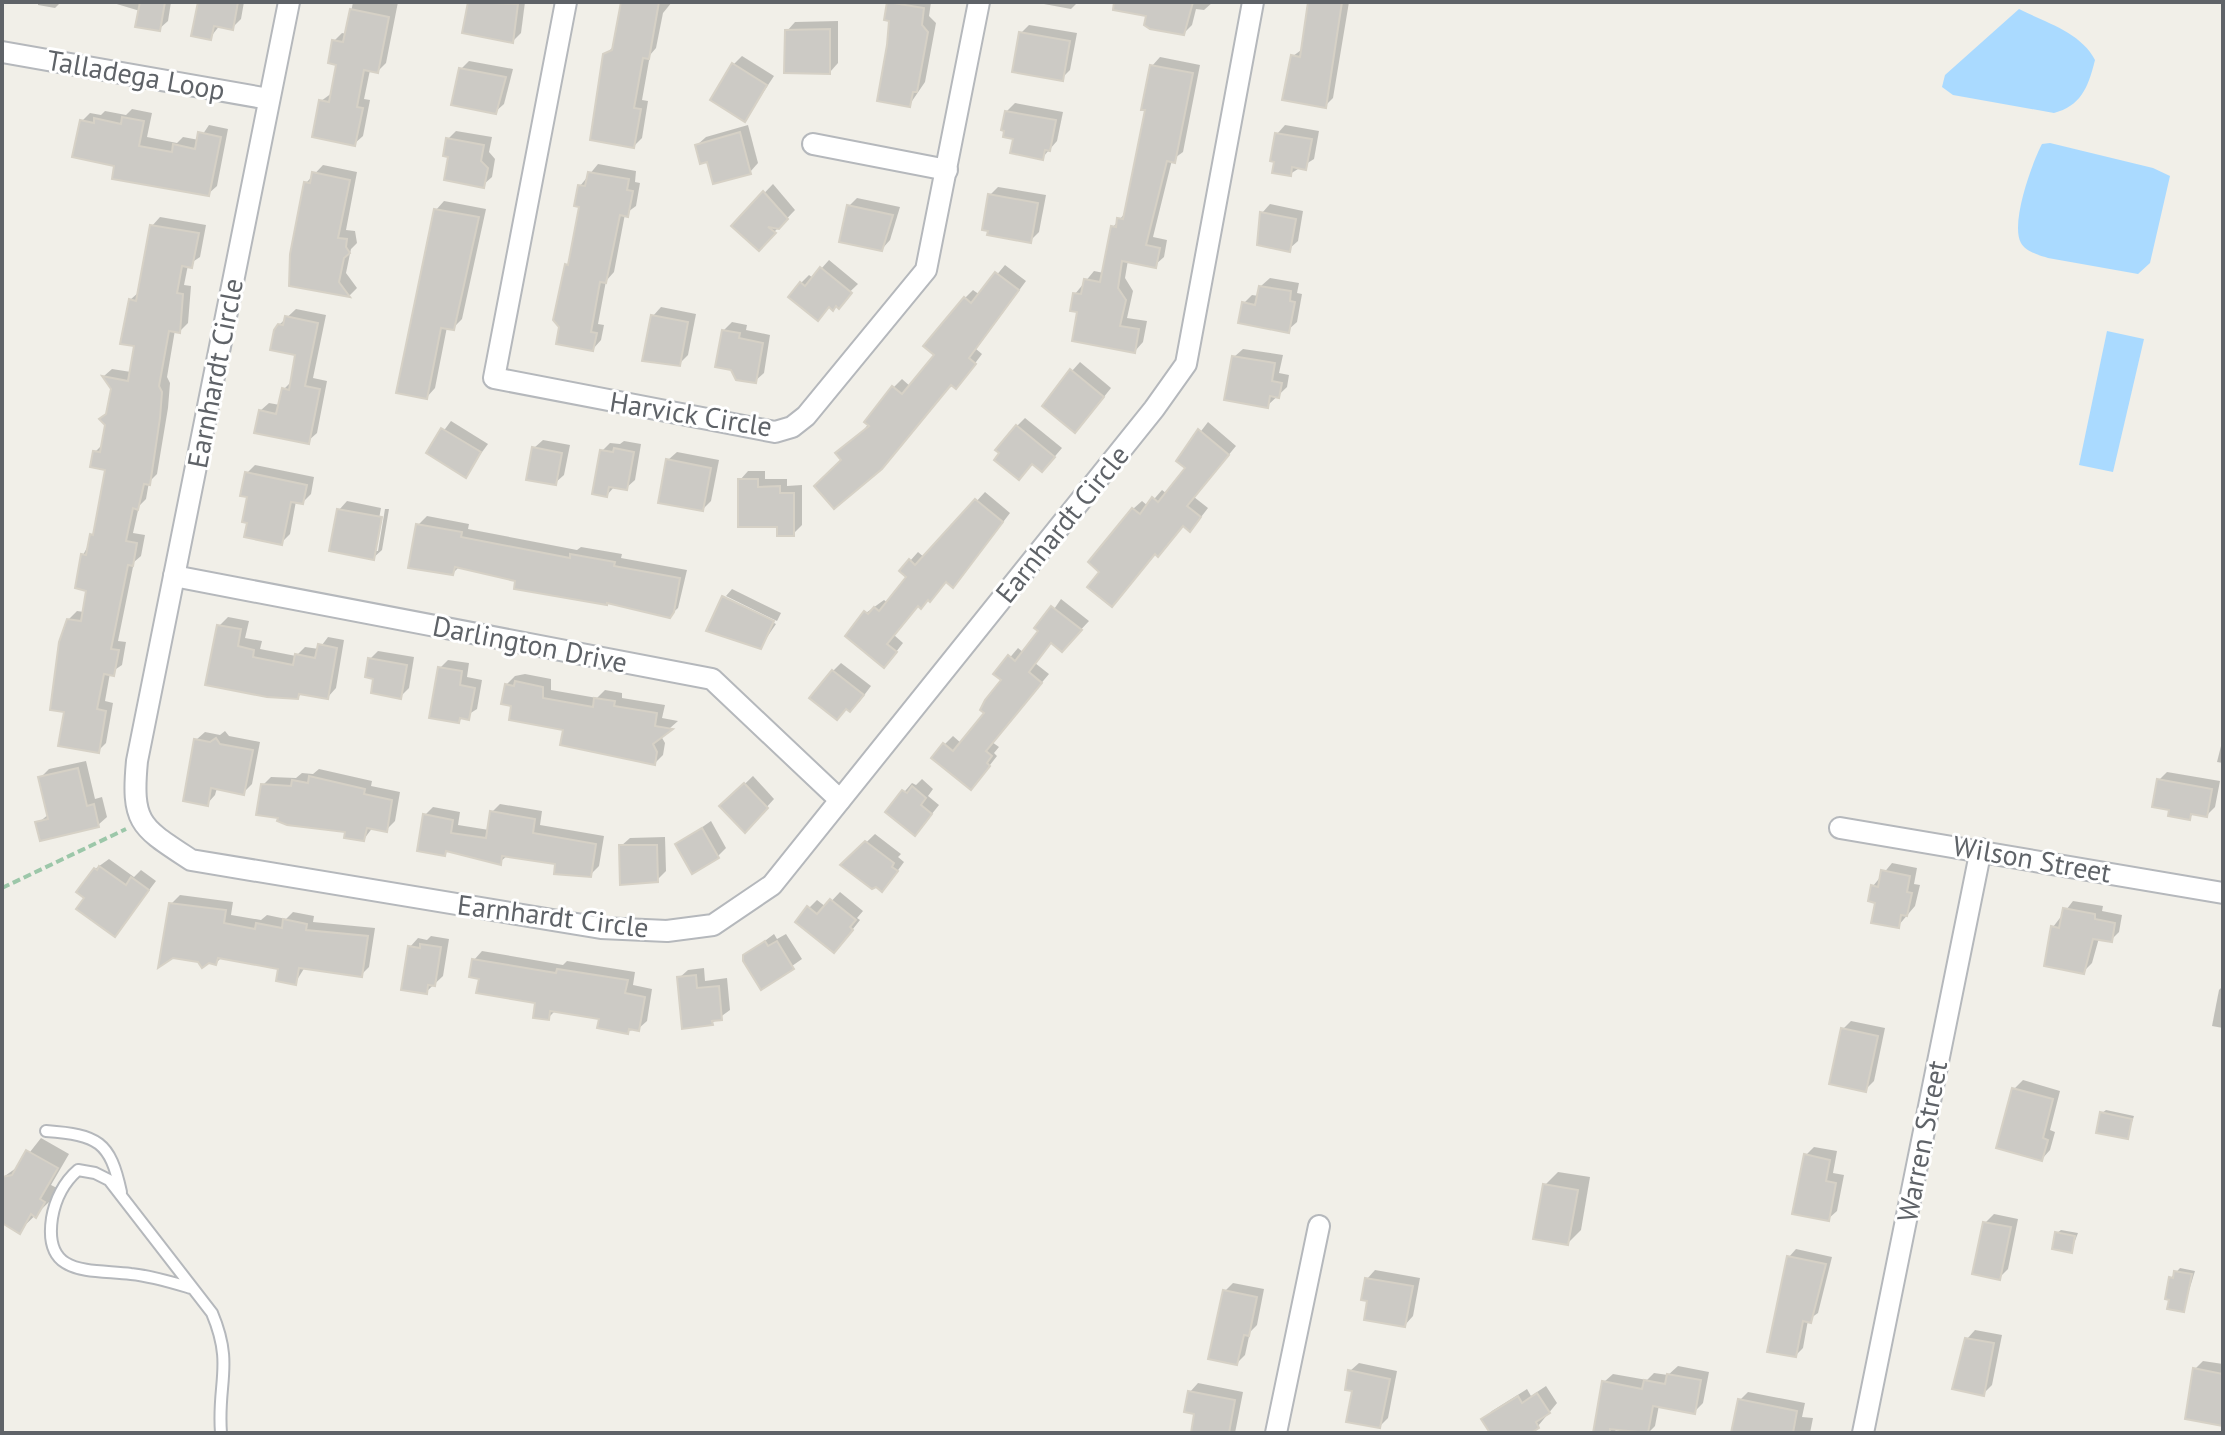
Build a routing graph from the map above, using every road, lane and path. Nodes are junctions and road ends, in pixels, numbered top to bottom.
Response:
1 (289, 2) edge
2 (566, 2) edge
3 (979, 2) edge
4 (1253, 2) edge
5 (2, 52) edge
6 (269, 99) junction
7 (813, 144) dead end
8 (947, 170) junction
9 (174, 576) junction
10 (840, 800) junction
11 (143, 821) junction
12 (1840, 828) dead end
13 (1981, 849) junction
14 (2, 888) edge
15 (2223, 893) edge
16 (46, 1131) dead end
17 (122, 1193) junction
18 (1319, 1226) dead end
19 (191, 1288) junction
20 (221, 1433) edge
21 (1276, 1433) edge
22 (1863, 1433) edge

1 - 6 street, Earnhardt Circle
2 - 8 street, Harvick Circle
3 - 8 street, Harvick Circle
4 - 10 street, Earnhardt Circle
5 - 6 street, Talladega Loop
6 - 9 street, Earnhardt Circle
7 - 8 street
9 - 10 street, Darlington Drive
9 - 11 street, Earnhardt Circle
10 - 11 street, Earnhardt Circle
11 - 14 path
12 - 13 street, Wilson Street
13 - 15 street, Wilson Street
13 - 22 street, Warren Street
16 - 17 lane
17 - 19 lane
17 - 19 lane
18 - 21 street
19 - 20 lane

